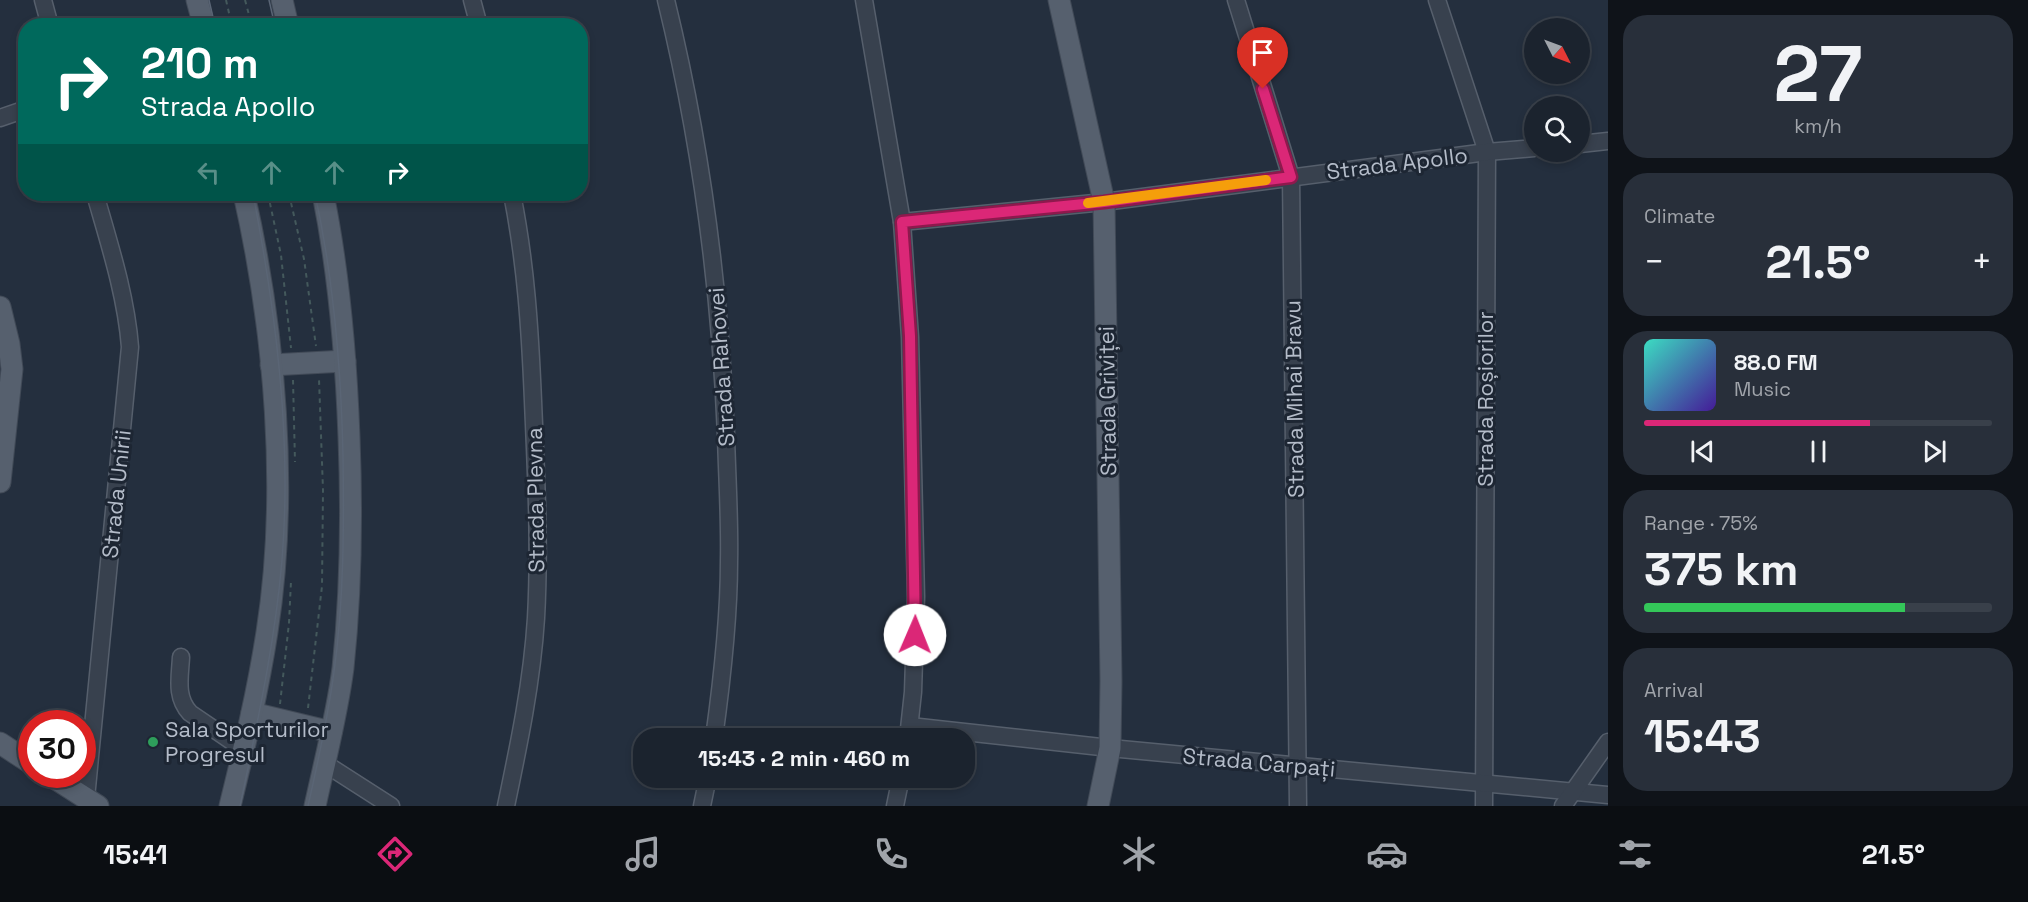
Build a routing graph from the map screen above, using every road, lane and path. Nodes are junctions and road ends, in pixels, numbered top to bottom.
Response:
1 (43, 0) edge
2 (197, 0) edge
3 (226, 0) edge
4 (245, 0) edge
5 (282, 0) edge
6 (472, 0) edge
7 (666, 0) edge
8 (864, 0) edge
9 (1059, 0) edge
10 (1236, 0) edge
11 (1437, 0) edge
12 (48, 18) edge
13 (202, 18) edge
14 (230, 18) edge
15 (250, 18) edge
16 (286, 18) edge
17 (477, 18) edge
18 (18, 112) edge
19 (0, 118) edge
20 (1608, 141) edge
21 (1590, 143) edge
22 (1524, 149) edge
23 (1487, 152) junction
24 (1291, 177) junction
25 (97, 201) edge
26 (245, 201) edge
27 (291, 201) edge
28 (324, 201) edge
29 (513, 201) edge
30 (1104, 202) junction
31 (902, 222) junction
32 (0, 307) edge
33 (345, 361) junction
34 (318, 363) junction
35 (271, 365) junction
36 (6, 386) edge
37 (0, 482) edge
38 (181, 657) dead end
39 (252, 713) junction
40 (306, 726) junction
41 (715, 728) edge
42 (909, 728) edge
43 (331, 732) junction
44 (975, 737) edge
45 (1608, 742) edge
46 (0, 743) edge
47 (1110, 748) junction
48 (243, 749) junction
49 (18, 755) edge
50 (324, 763) junction
51 (1298, 765) junction
52 (1484, 784) junction
53 (70, 788) edge
54 (706, 788) edge
55 (899, 788) edge
56 (1608, 795) edge
57 (1568, 799) edge
58 (92, 802) edge
59 (230, 806) edge
60 (315, 806) edge
61 (391, 806) edge
62 (506, 806) edge
63 (702, 806) edge
64 (895, 806) edge
65 (1098, 806) edge
66 (1298, 806) edge
67 (1484, 806) edge

1 - 12 street
2 - 13 main road
3 - 14 path
4 - 15 path
5 - 16 main road
6 - 17 street
7 - 41 street, Strada Rahovei
8 - 31 street
9 - 30 main road, Strada Griviței
10 - 24 street, Strada Mihai Bravu
11 - 23 street, Strada Roșiorilor
18 - 19 street
20 - 21 street
22 - 23 street, Strada Apollo
23 - 24 street, Strada Apollo
23 - 52 street, Strada Roșiorilor
24 - 30 street, Strada Apollo
24 - 51 street, Strada Mihai Bravu
25 - 58 street, Strada Unirii
26 - 35 main road
27 - 34 path
28 - 33 main road
29 - 62 street, Strada Plevna
30 - 31 street, Strada Apollo
30 - 47 main road, Strada Griviței
31 - 42 street
32 - 36 main road
33 - 34 main road
33 - 43 main road
34 - 35 main road
34 - 40 path
35 - 39 main road
36 - 37 main road
38 - 48 street
39 - 40 main road
39 - 48 main road
40 - 43 main road
43 - 50 main road
44 - 47 street, Strada Carpați
45 - 57 street
46 - 49 main road
47 - 51 street, Strada Carpați
47 - 65 main road, Strada Griviței
48 - 59 main road
50 - 60 main road
50 - 61 street
51 - 52 street, Strada Carpați
51 - 66 street, Strada Mihai Bravu
52 - 57 street, Strada Carpați
52 - 67 street, Strada Roșiorilor
53 - 58 main road
54 - 63 street
55 - 64 street
56 - 57 street, Strada Carpați

